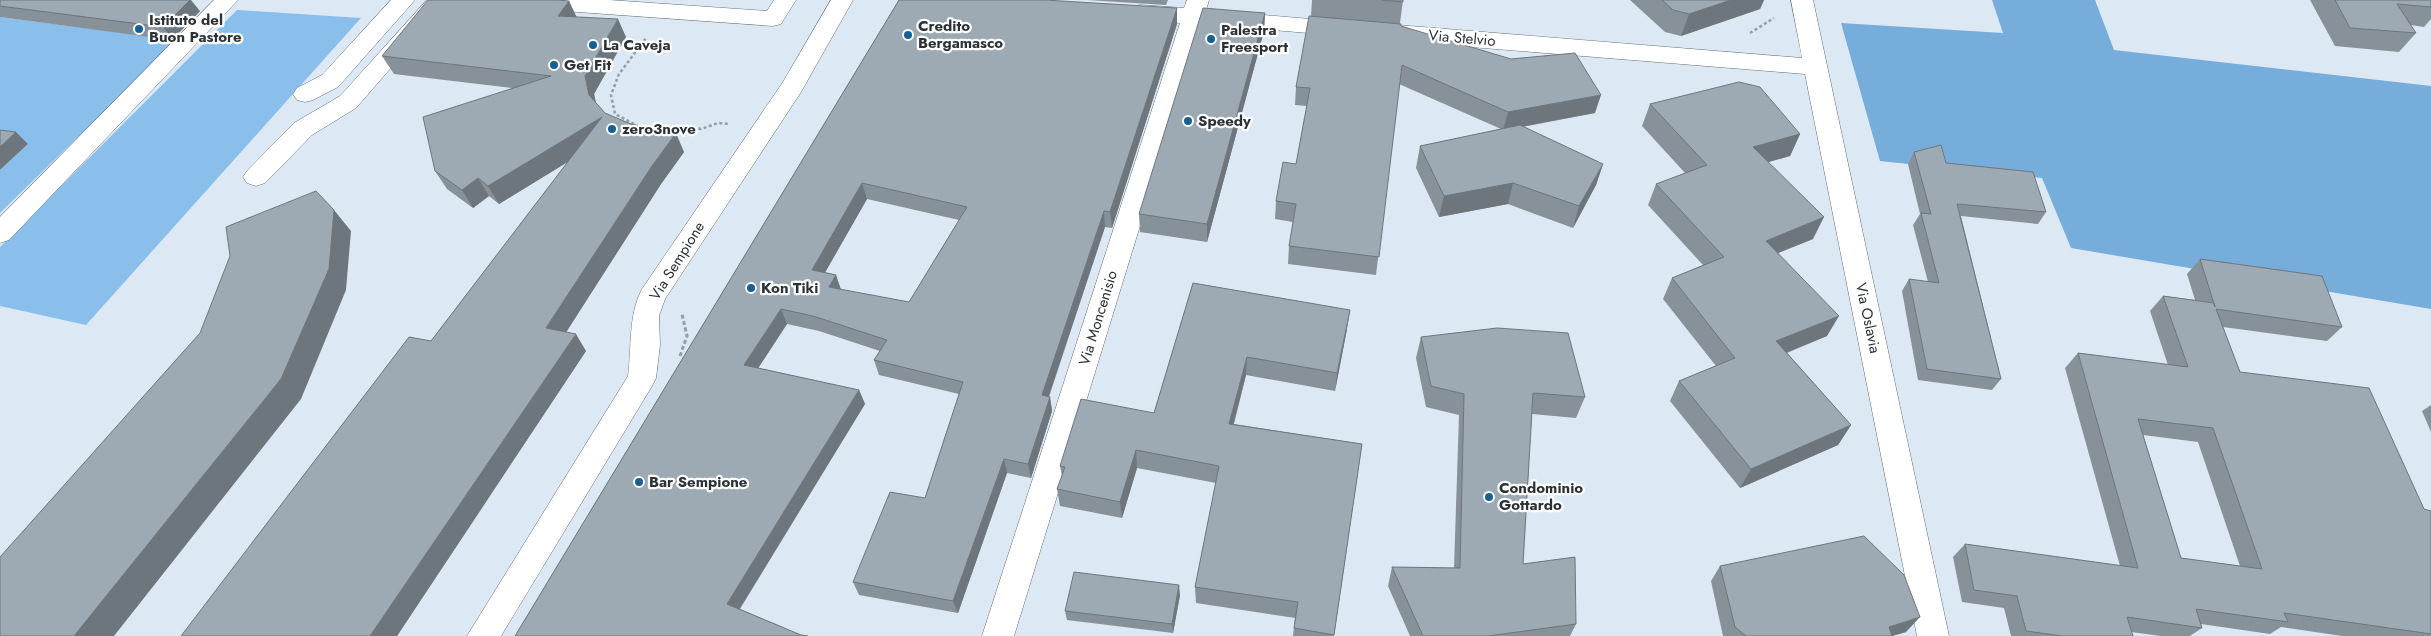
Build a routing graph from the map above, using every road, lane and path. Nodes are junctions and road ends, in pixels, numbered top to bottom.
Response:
1 (227, 0) edge
2 (404, 0) edge
3 (439, 0) edge
4 (508, 0) edge
5 (785, 0) edge
6 (842, 0) edge
7 (1802, 0) edge
8 (602, 3) edge
9 (1196, 8) edge
10 (1121, 11) edge
11 (647, 38) dead end
12 (1711, 58) junction
13 (1816, 67) junction
14 (305, 94) dead end
15 (348, 102) junction
16 (718, 123) dead end
17 (638, 126) edge
18 (338, 131) dead end
19 (652, 132) edge
20 (256, 176) dead end
21 (0, 233) edge
22 (684, 306) dead end
23 (679, 358) dead end
24 (483, 636) edge
25 (998, 636) edge
26 (1933, 636) edge

1 - 21 street
2 - 14 street
3 - 15 street
4 - 8 street
5 - 8 street
6 - 24 street, Via Sempione
7 - 12 path
7 - 13 street, Via Oslavia
9 - 10 street, Via Stelvio
9 - 12 street, Via Stelvio
9 - 25 street, Via Moncenisio
11 - 17 path
12 - 13 street, Via Stelvio
13 - 26 street, Via Oslavia
15 - 18 street
15 - 20 street
16 - 19 path
22 - 23 path

